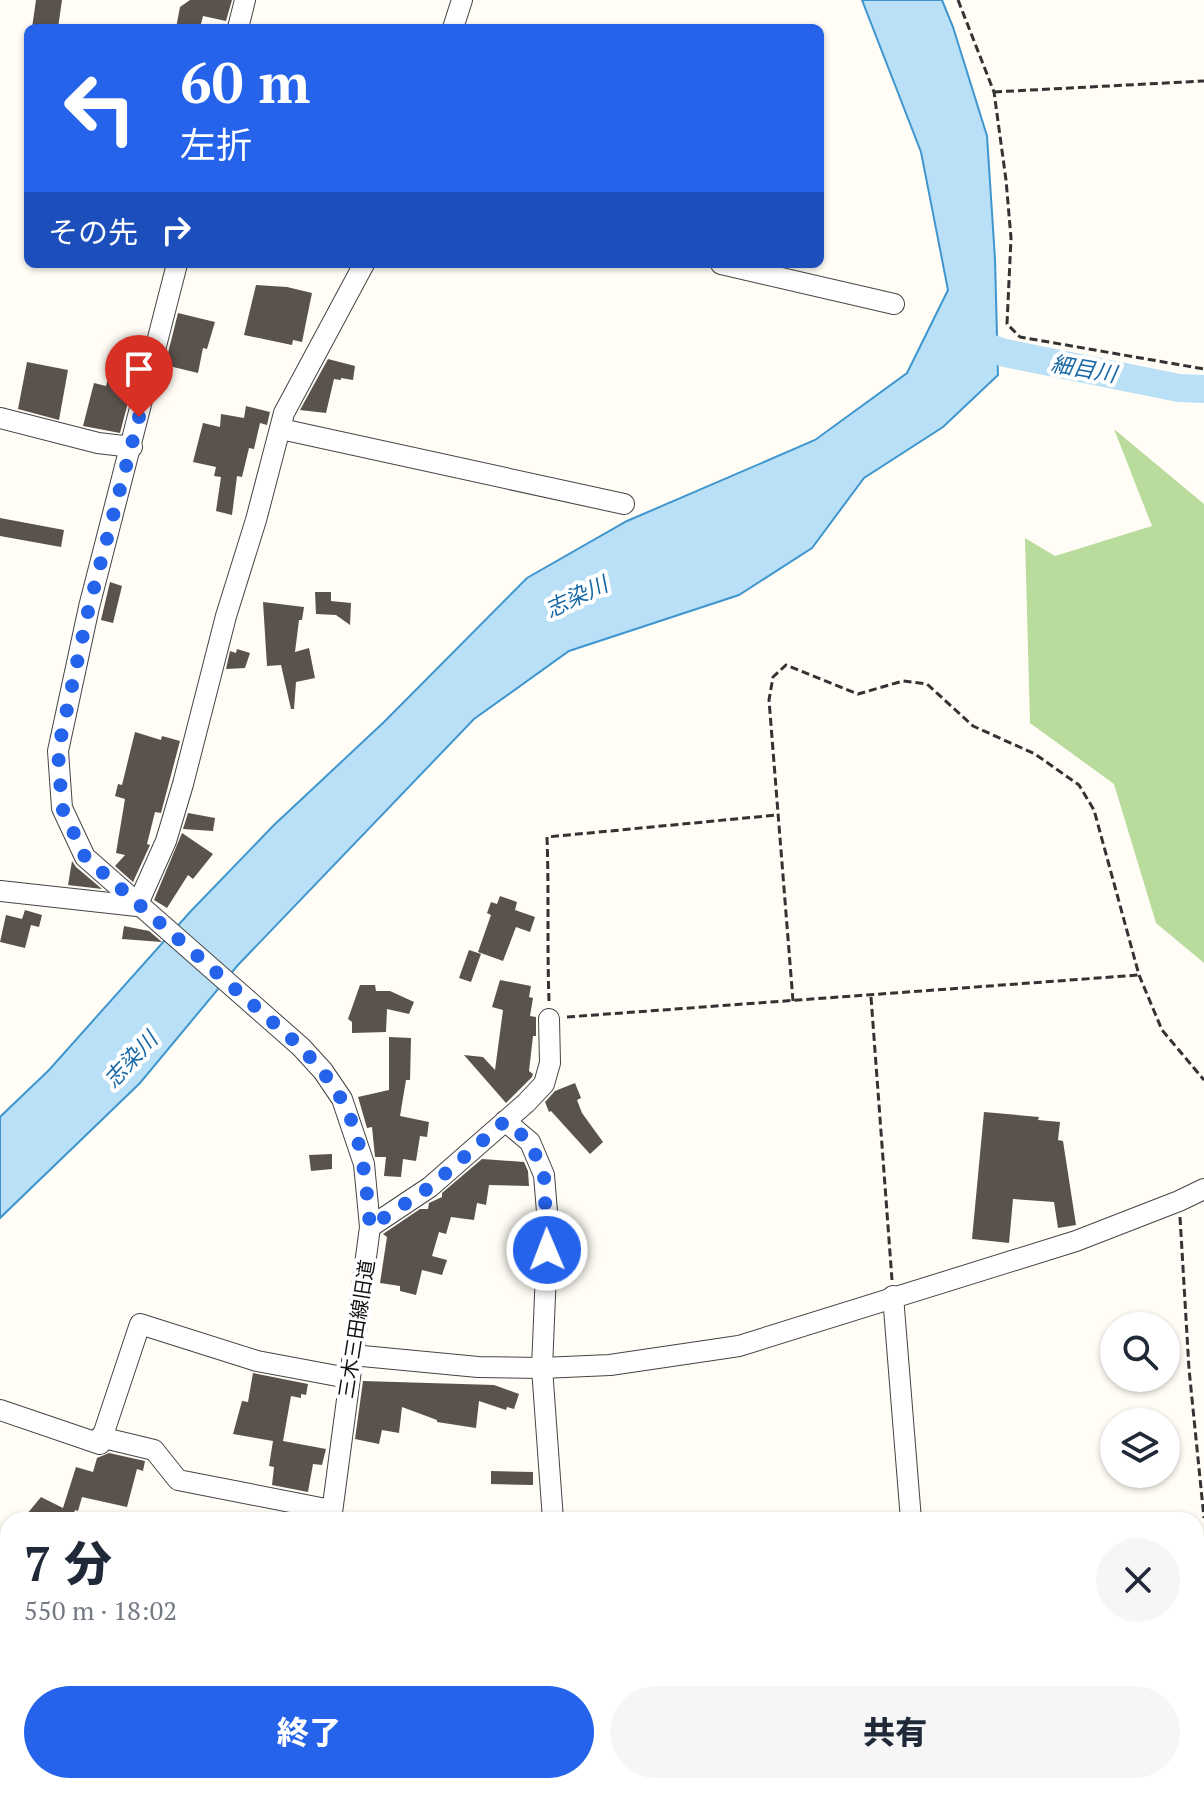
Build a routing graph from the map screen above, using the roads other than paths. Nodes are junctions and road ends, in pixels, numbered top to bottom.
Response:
1 (245, 0) edge
2 (462, 0) edge
3 (239, 24) edge
4 (454, 24) edge
5 (176, 268) edge
6 (362, 268) edge
7 (738, 268) edge
8 (894, 304) dead end
9 (0, 418) edge
10 (281, 429) junction
11 (132, 447) junction
12 (624, 504) dead end
13 (0, 891) edge
14 (137, 906) junction
15 (549, 1019) road end
16 (505, 1121) junction
17 (1204, 1189) edge
18 (370, 1227) junction
19 (893, 1296) junction
20 (352, 1355) junction
21 (542, 1368) junction
22 (348, 1378) junction
23 (0, 1410) edge
24 (100, 1437) junction
25 (318, 1512) edge
26 (331, 1512) edge
27 (552, 1512) edge
28 (910, 1512) edge

1 - 3 street
2 - 4 street
5 - 11 street, 三木三田線旧道
6 - 10 street
7 - 8 street
9 - 11 street
10 - 12 street
10 - 14 street
11 - 14 street, 三木三田線旧道
13 - 14 street
14 - 18 street, 三木三田線旧道
15 - 16 street
16 - 18 street
16 - 21 street
17 - 19 street
18 - 20 street, 三木三田線旧道
19 - 21 street
19 - 28 street
20 - 21 street
20 - 22 street, 三木三田線旧道
21 - 27 street
22 - 24 street
22 - 26 street, 三木三田線旧道
23 - 24 street
24 - 25 street

